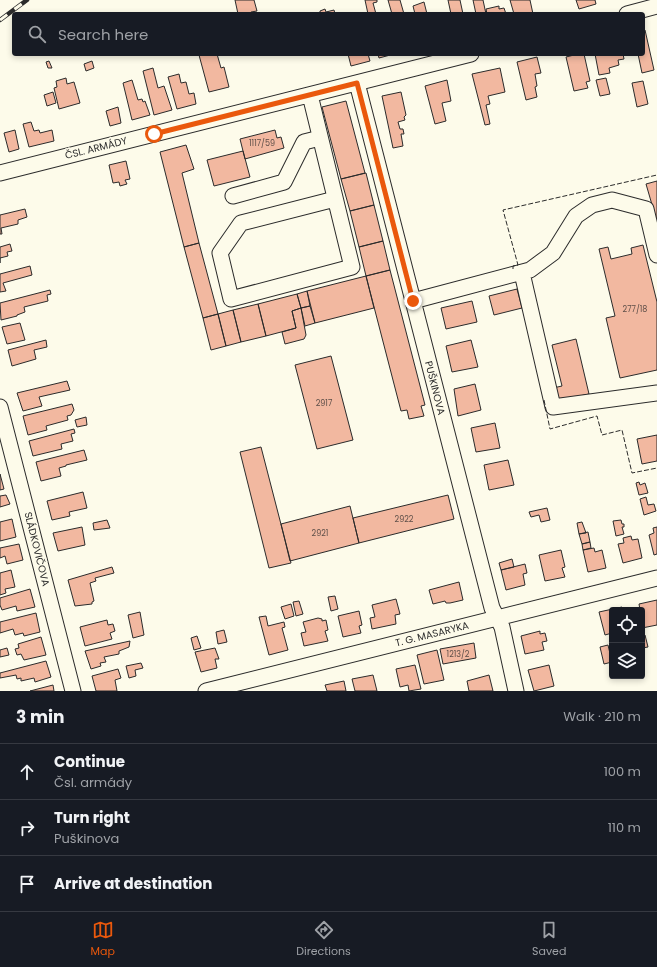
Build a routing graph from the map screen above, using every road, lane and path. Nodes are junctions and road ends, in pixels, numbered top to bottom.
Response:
1 (657, 6) edge
2 (634, 12) edge
3 (463, 56) edge
4 (357, 83) junction
5 (310, 95) junction
6 (320, 138) junction
7 (0, 173) edge
8 (234, 196) dead end
9 (335, 199) junction
10 (657, 256) edge
11 (522, 273) junction
12 (413, 301) junction
13 (657, 393) edge
14 (0, 407) edge
15 (657, 578) edge
16 (498, 617) junction
17 (73, 691) edge
18 (206, 691) edge
19 (516, 691) edge

1 - 2 street
3 - 4 street, ČSL. ARMÁDY
4 - 5 street, ČSL. ARMÁDY
4 - 12 street, PUŠKINOVA
5 - 6 street
5 - 7 street, ČSL. ARMÁDY
6 - 8 street
6 - 9 street
9 - 9 street
10 - 11 street
11 - 12 street
11 - 13 street
12 - 16 street, PUŠKINOVA
14 - 17 street, SLÁDKOVIČOVA
15 - 16 street, T. G. MASARYKA
16 - 18 street, T. G. MASARYKA
16 - 19 street, PUŠKINOVA

